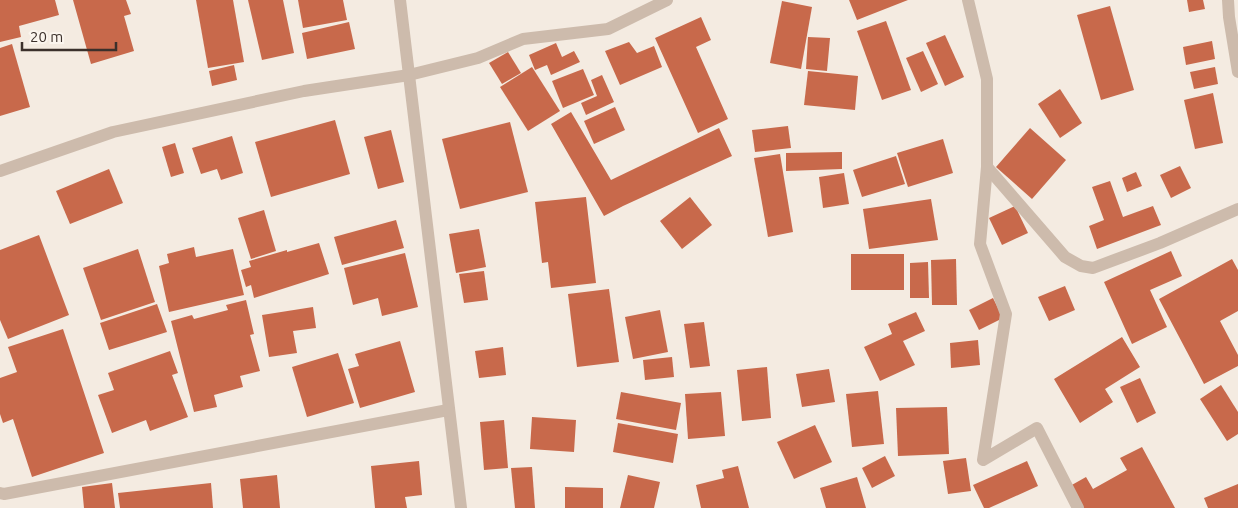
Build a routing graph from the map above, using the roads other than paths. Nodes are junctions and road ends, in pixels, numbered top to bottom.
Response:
1 (400, 0) edge
2 (667, 0) edge
3 (968, 0) edge
4 (1228, 0) edge
5 (1238, 72) edge
6 (409, 75) junction
7 (987, 167) junction
8 (0, 171) edge
9 (1238, 209) edge
10 (448, 410) junction
11 (0, 492) edge
12 (462, 508) edge
13 (1078, 508) edge

1 - 6 street
2 - 6 street
3 - 7 street
4 - 5 street
6 - 8 street
6 - 10 street
7 - 9 street
7 - 13 street
10 - 11 street
10 - 12 street

